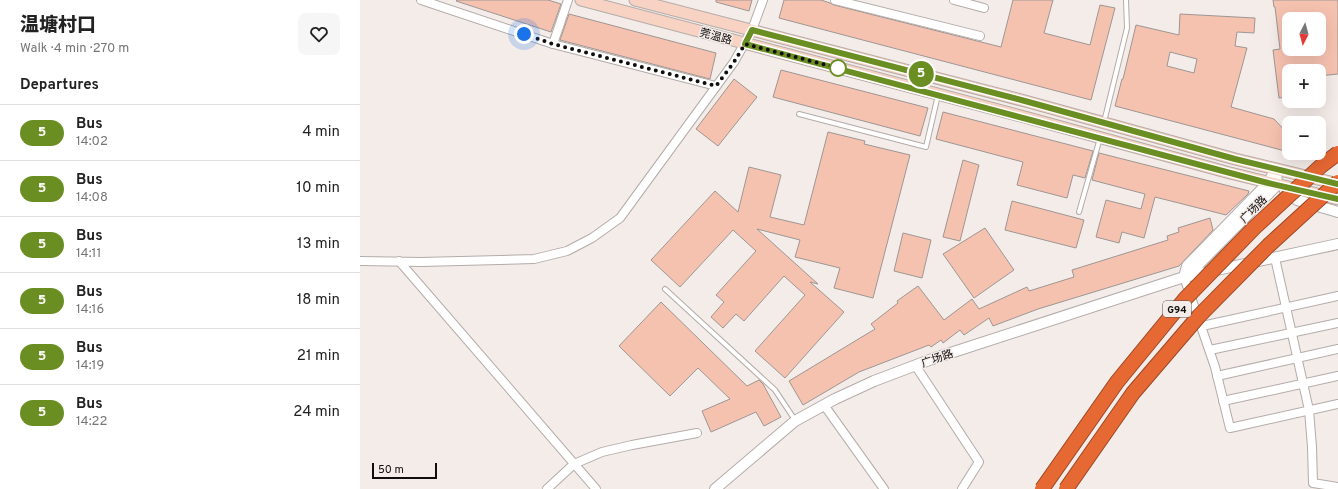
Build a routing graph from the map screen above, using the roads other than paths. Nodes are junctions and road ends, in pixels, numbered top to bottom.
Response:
1 (421, 0) edge
2 (568, 0) edge
3 (581, 0) edge
4 (635, 0) edge
5 (763, 0) edge
6 (835, 0) edge
7 (954, 0) edge
8 (1126, 0) edge
9 (984, 8) dead end
10 (752, 30) junction
11 (980, 36) dead end
12 (553, 44) junction
13 (745, 44) junction
14 (716, 86) junction
15 (938, 95) junction
16 (799, 114) dead end
17 (1104, 123) junction
18 (1100, 138) junction
19 (1338, 153) edge
20 (1276, 169) junction
21 (1338, 183) edge
22 (1272, 184) junction
23 (1338, 199) edge
24 (1079, 212) dead end
25 (1338, 212) edge
26 (1338, 244) edge
27 (1275, 258) junction
28 (360, 261) edge
29 (399, 261) junction
30 (1184, 277) junction
31 (665, 289) dead end
32 (1338, 296) edge
33 (1286, 308) junction
34 (1338, 323) edge
35 (1202, 326) junction
36 (1291, 333) junction
37 (1338, 349) edge
38 (1210, 350) junction
39 (1297, 358) junction
40 (915, 366) junction
41 (1217, 376) junction
42 (1338, 376) edge
43 (1303, 384) junction
44 (1223, 401) junction
45 (1338, 404) edge
46 (824, 405) junction
47 (1308, 410) junction
48 (795, 421) junction
49 (697, 433) dead end
50 (574, 464) junction
51 (1338, 487) edge
52 (547, 489) edge
53 (596, 489) edge
54 (715, 489) edge
55 (884, 489) edge
56 (962, 489) edge
57 (1042, 489) edge
58 (1066, 489) edge

1 - 12 street
2 - 12 street
3 - 13 main road, 莞温路
4 - 10 main road, 莞温路
5 - 10 street
6 - 11 street
7 - 9 street
8 - 17 lane
10 - 13 street
10 - 17 main road, 莞温路
12 - 14 street
13 - 14 street
13 - 15 main road, 莞温路
14 - 29 street
15 - 16 lane
15 - 18 main road, 莞温路
17 - 20 main road, 莞温路
18 - 22 main road, 莞温路
18 - 24 lane
19 - 57 highway, G94, bridge
20 - 21 main road, 莞温路
20 - 22 street
21 - 58 highway, G94, bridge
22 - 23 main road, 莞温路
22 - 25 street
22 - 30 street, 广场路
26 - 27 street, 广场路
27 - 30 street, 广场路
27 - 33 street
28 - 29 street
29 - 50 street
30 - 35 street
30 - 40 street, 广场路
31 - 48 lane
32 - 33 street
33 - 35 street
33 - 36 street
34 - 36 street
35 - 38 street
36 - 38 street
36 - 39 street
37 - 39 street
38 - 41 street
39 - 41 street
39 - 43 street
40 - 46 street, 广场路
40 - 56 street
41 - 44 street
42 - 43 street
43 - 44 street
43 - 47 street
44 - 47 street
45 - 47 street
46 - 48 street, 广场路
46 - 55 street
47 - 51 street
48 - 54 street, 广场路
49 - 50 street
50 - 52 street
50 - 53 street

